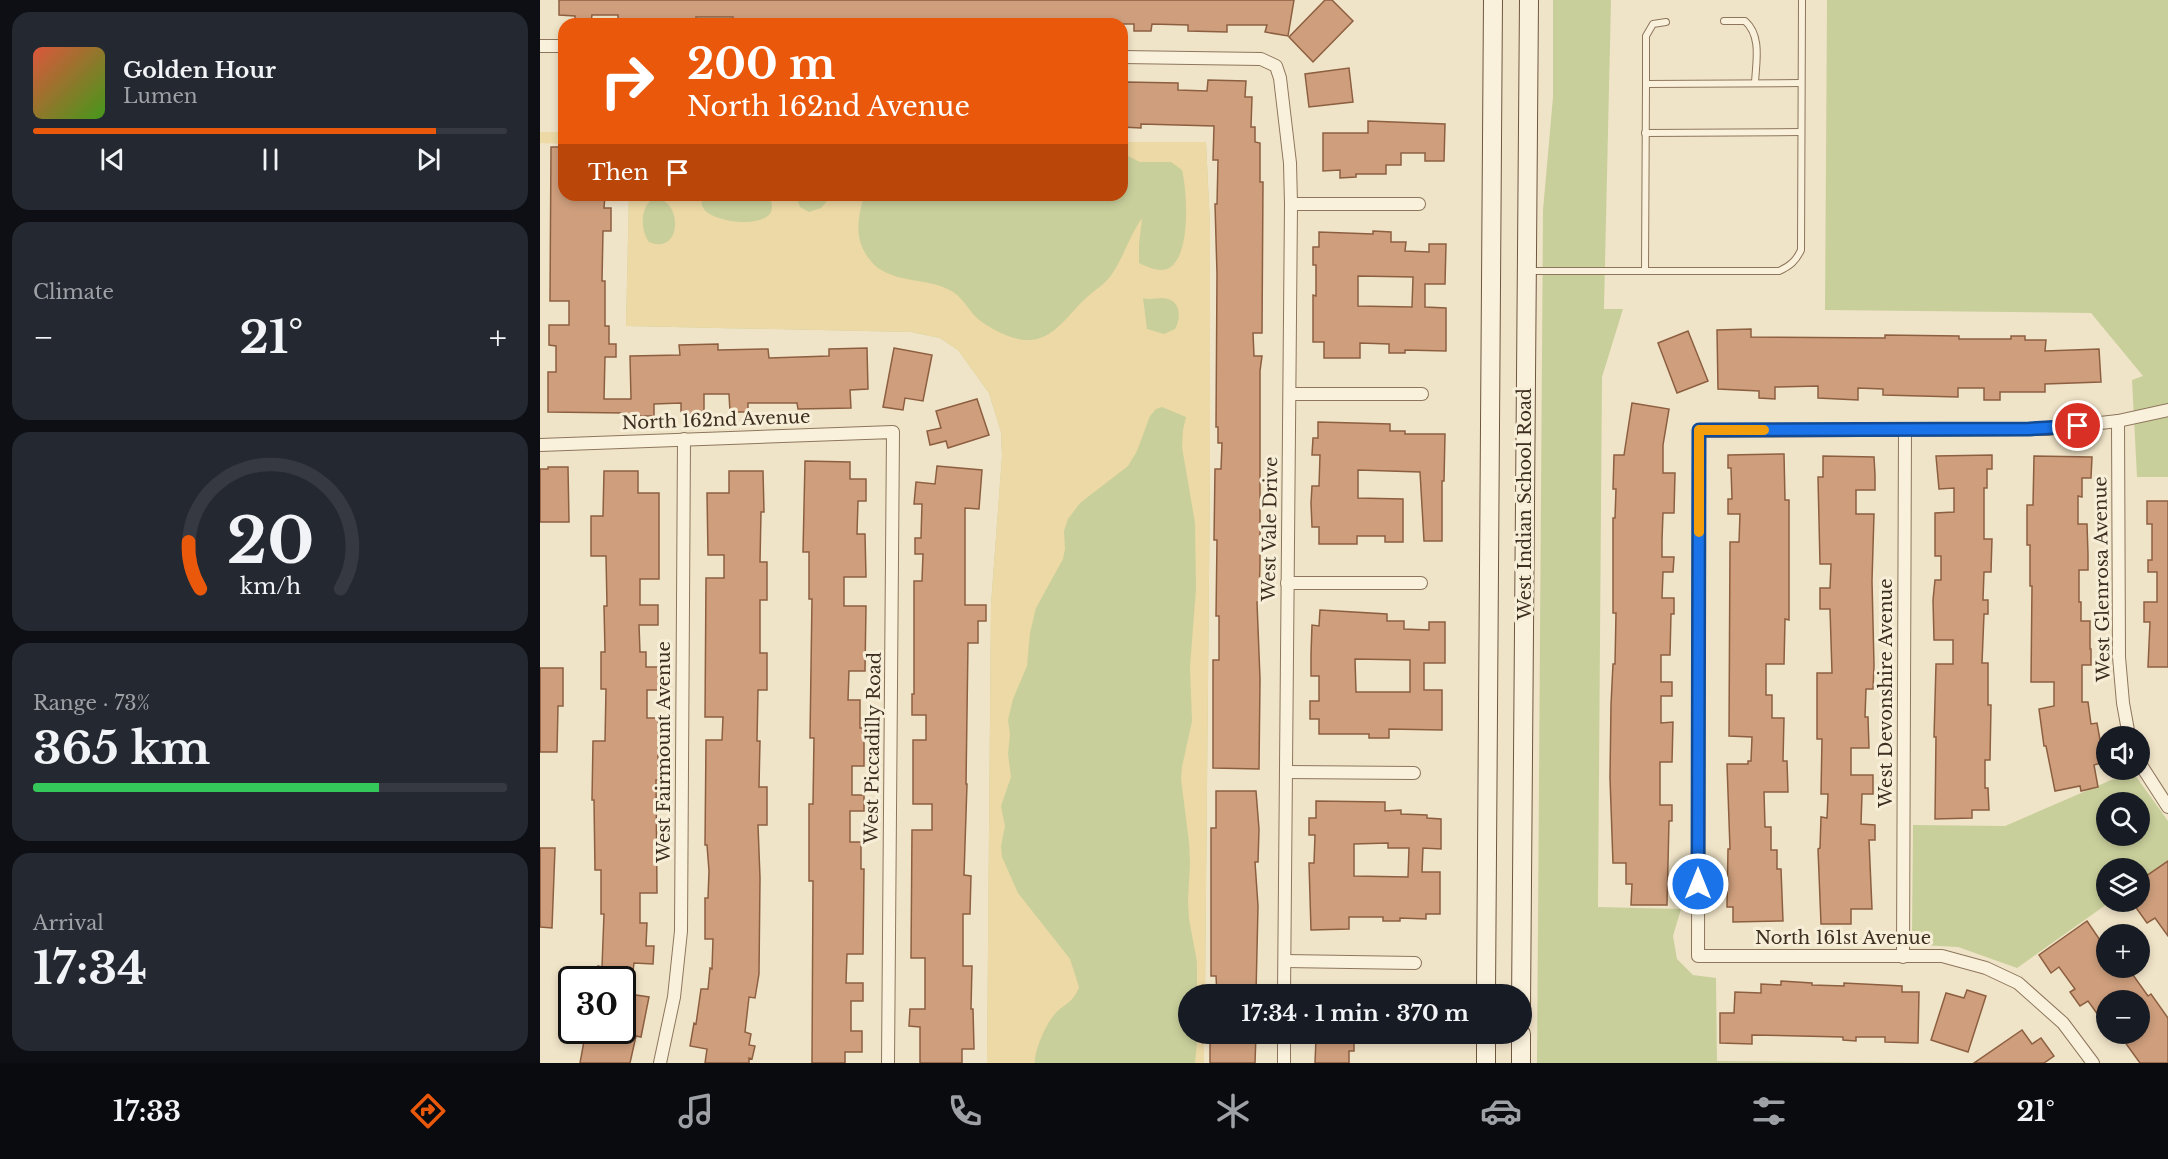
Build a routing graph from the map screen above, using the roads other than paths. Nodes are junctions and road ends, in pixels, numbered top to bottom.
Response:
1 (1493, 0) edge
2 (1529, 0) edge
3 (1802, 0) edge
4 (1724, 21) dead end
5 (1666, 22) dead end
6 (540, 46) edge
7 (558, 46) edge
8 (1128, 57) edge
9 (1755, 83) junction
10 (1801, 83) junction
11 (1646, 84) junction
12 (1801, 132) junction
13 (1646, 133) junction
14 (1291, 204) junction
15 (1419, 204) dead end
16 (1526, 270) junction
17 (1645, 271) junction
18 (1291, 394) junction
19 (1422, 394) dead end
20 (2168, 410) edge
21 (2118, 421) junction
22 (1905, 429) junction
23 (893, 432) joint
24 (684, 439) junction
25 (540, 445) edge
26 (1287, 583) junction
27 (1421, 583) dead end
28 (2127, 726) edge
29 (1286, 772) junction
30 (1414, 773) dead end
31 (2150, 779) edge
32 (2168, 807) edge
33 (1903, 957) junction
34 (1284, 961) junction
35 (1415, 963) dead end
36 (1284, 984) edge
37 (1486, 984) edge
38 (1521, 984) edge
39 (1284, 1044) edge
40 (1486, 1044) edge
41 (1521, 1044) edge
42 (660, 1063) edge
43 (888, 1063) edge
44 (1284, 1063) edge
45 (1486, 1063) edge
46 (1521, 1063) edge
47 (2093, 1063) edge

1 - 37 main road, West Indian School Road
2 - 16 main road, West Indian School Road
3 - 10 lane
4 - 9 lane
5 - 11 lane
6 - 7 street
8 - 14 street, West Vale Drive
9 - 10 lane
9 - 11 lane
10 - 12 lane
11 - 13 lane
12 - 13 lane
12 - 17 lane
13 - 17 lane
14 - 15 street
14 - 18 street, West Vale Drive
16 - 17 lane
16 - 38 main road, West Indian School Road
18 - 19 street
18 - 26 street, West Vale Drive
20 - 21 street
21 - 22 street
21 - 28 street, West Glenrosa Avenue
22 - 33 street, West Devonshire Avenue
22 - 33 street, North 161st Avenue
23 - 24 street, North 162nd Avenue
23 - 43 street, West Piccadilly Road
24 - 25 street, North 162nd Avenue
24 - 42 street, West Fairmount Avenue
26 - 27 street
26 - 29 street, West Vale Drive
29 - 30 street
29 - 34 street, West Vale Drive
31 - 32 street
33 - 47 street, North 161st Avenue
34 - 35 street
34 - 36 street, West Vale Drive
39 - 44 street
40 - 45 main road
41 - 46 main road

